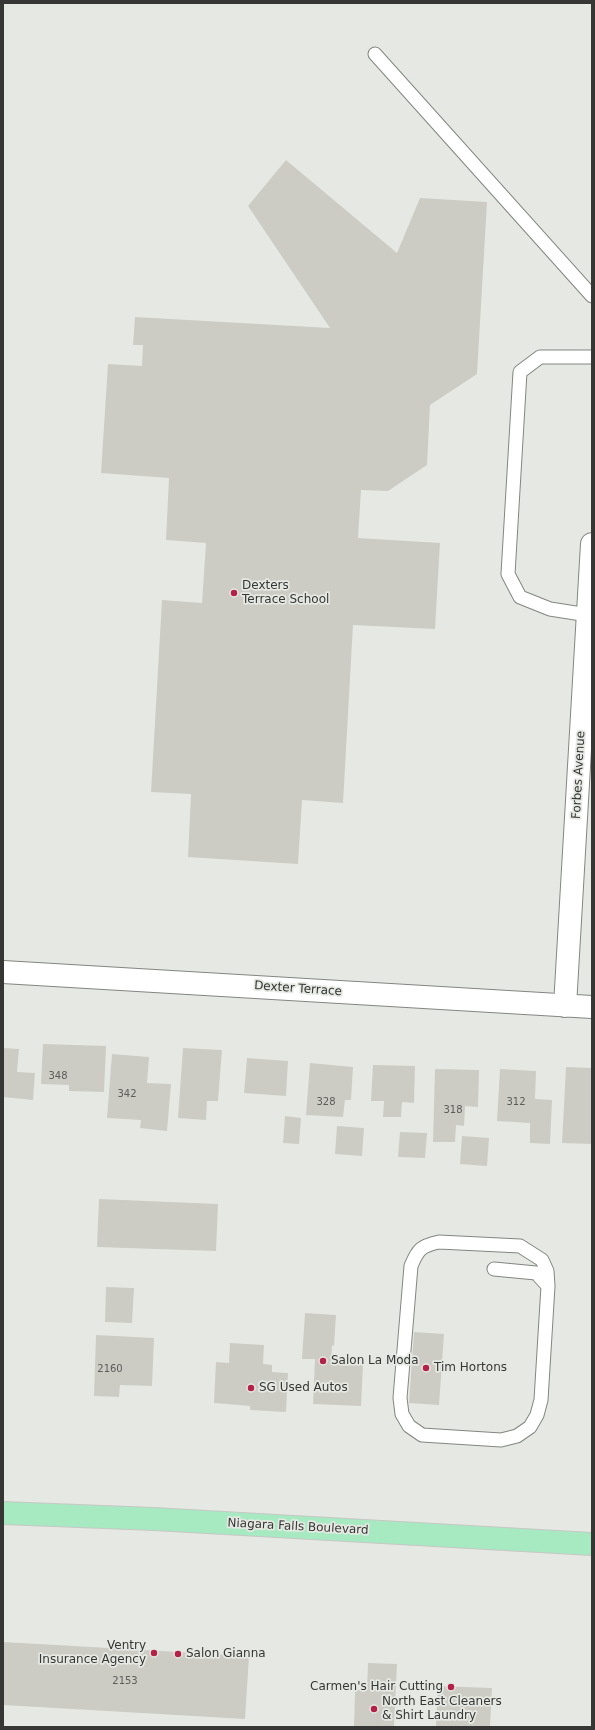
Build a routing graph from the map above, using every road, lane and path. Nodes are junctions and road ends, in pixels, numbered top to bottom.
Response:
1 (374, 54) dead end
2 (592, 296) edge
3 (592, 357) edge
4 (592, 544) edge
5 (588, 615) junction
6 (3, 972) edge
7 (565, 1006) junction
8 (592, 1007) edge
9 (494, 1269) dead end
10 (548, 1286) junction
11 (3, 1513) edge
12 (592, 1544) edge

1 - 2 lane
3 - 5 lane
4 - 5 street, Forbes Avenue
5 - 7 street, Forbes Avenue
6 - 7 street, Dexter Terrace
7 - 8 street, Dexter Terrace
9 - 10 lane
10 - 10 lane
11 - 12 main road, Niagara Falls Boulevard

